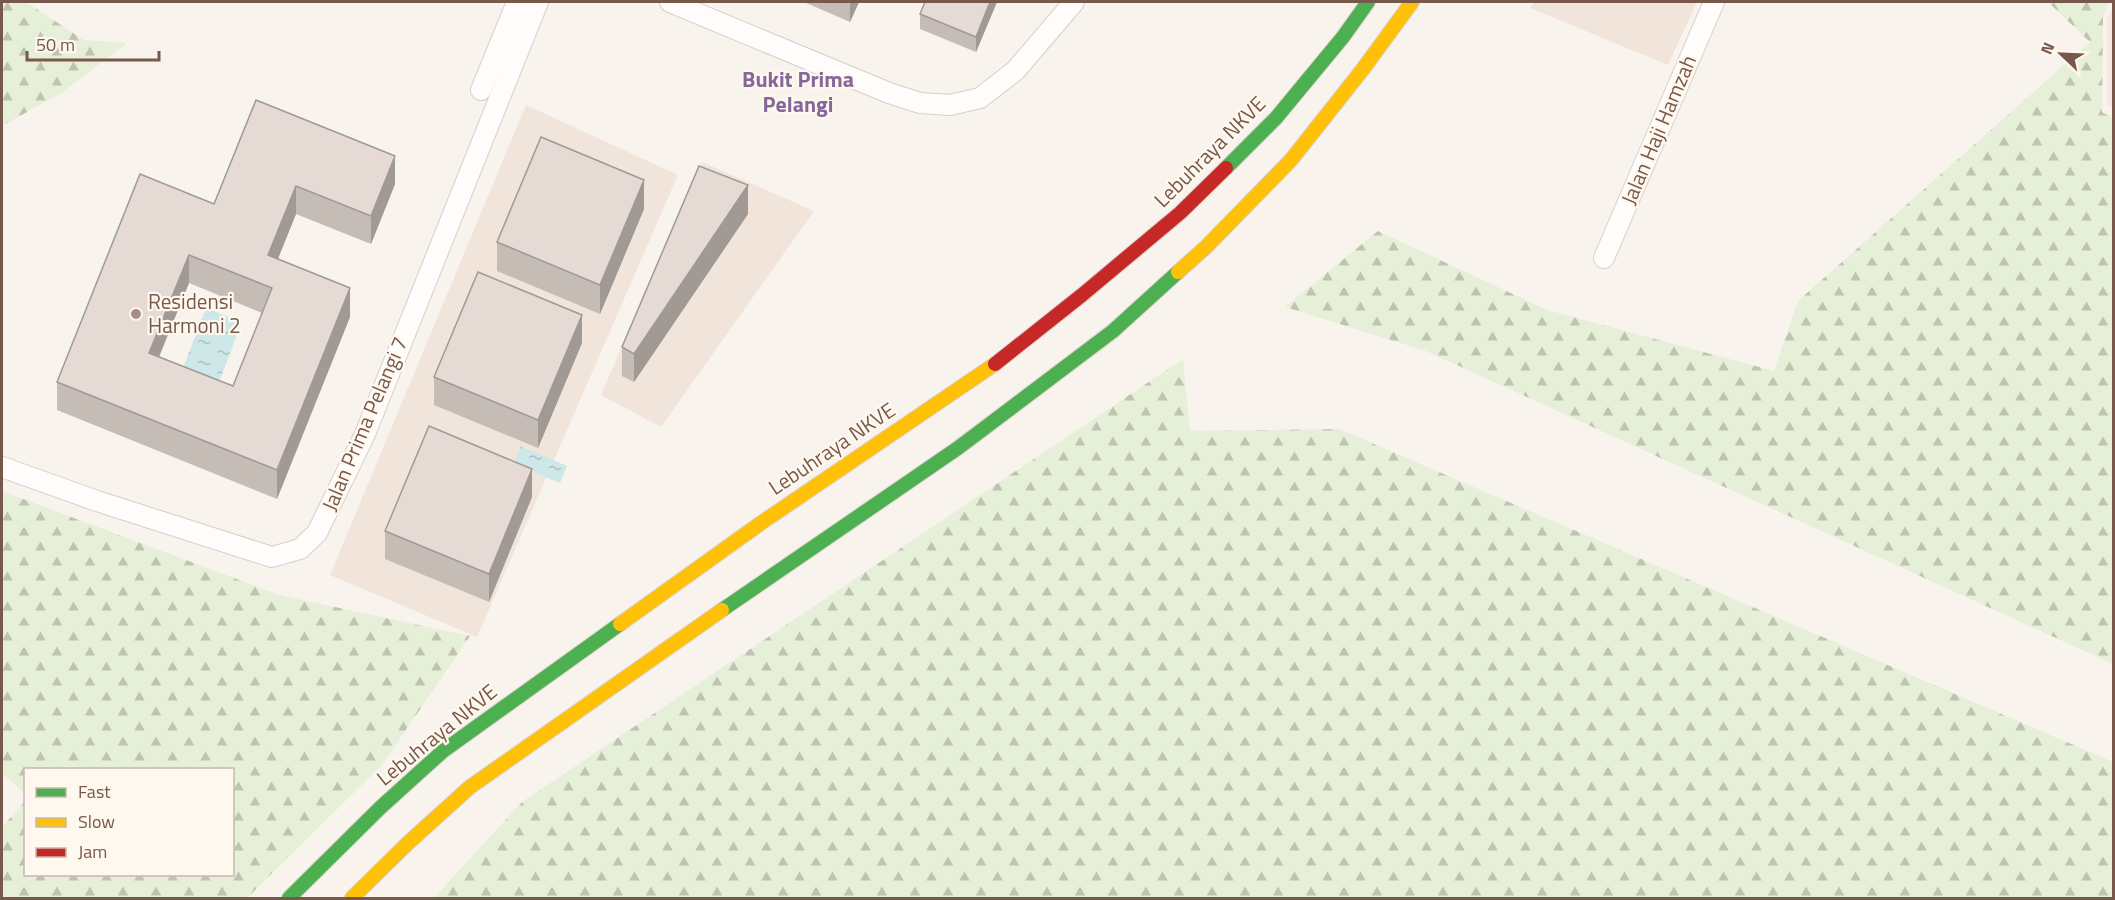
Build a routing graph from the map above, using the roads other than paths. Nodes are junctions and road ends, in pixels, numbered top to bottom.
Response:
1 (517, 2) edge
2 (538, 2) edge
3 (670, 2) edge
4 (1074, 2) edge
5 (1368, 2) edge
6 (1412, 2) edge
7 (1714, 2) edge
8 (481, 90) dead end
9 (1604, 258) dead end
10 (2, 467) edge
11 (289, 898) edge
12 (352, 898) edge

1 - 8 street
2 - 10 street, Jalan Prima Pelangi 7
3 - 4 street
5 - 11 highway, Lebuhraya NKVE
6 - 12 highway
7 - 9 street, Jalan Haji Hamzah

